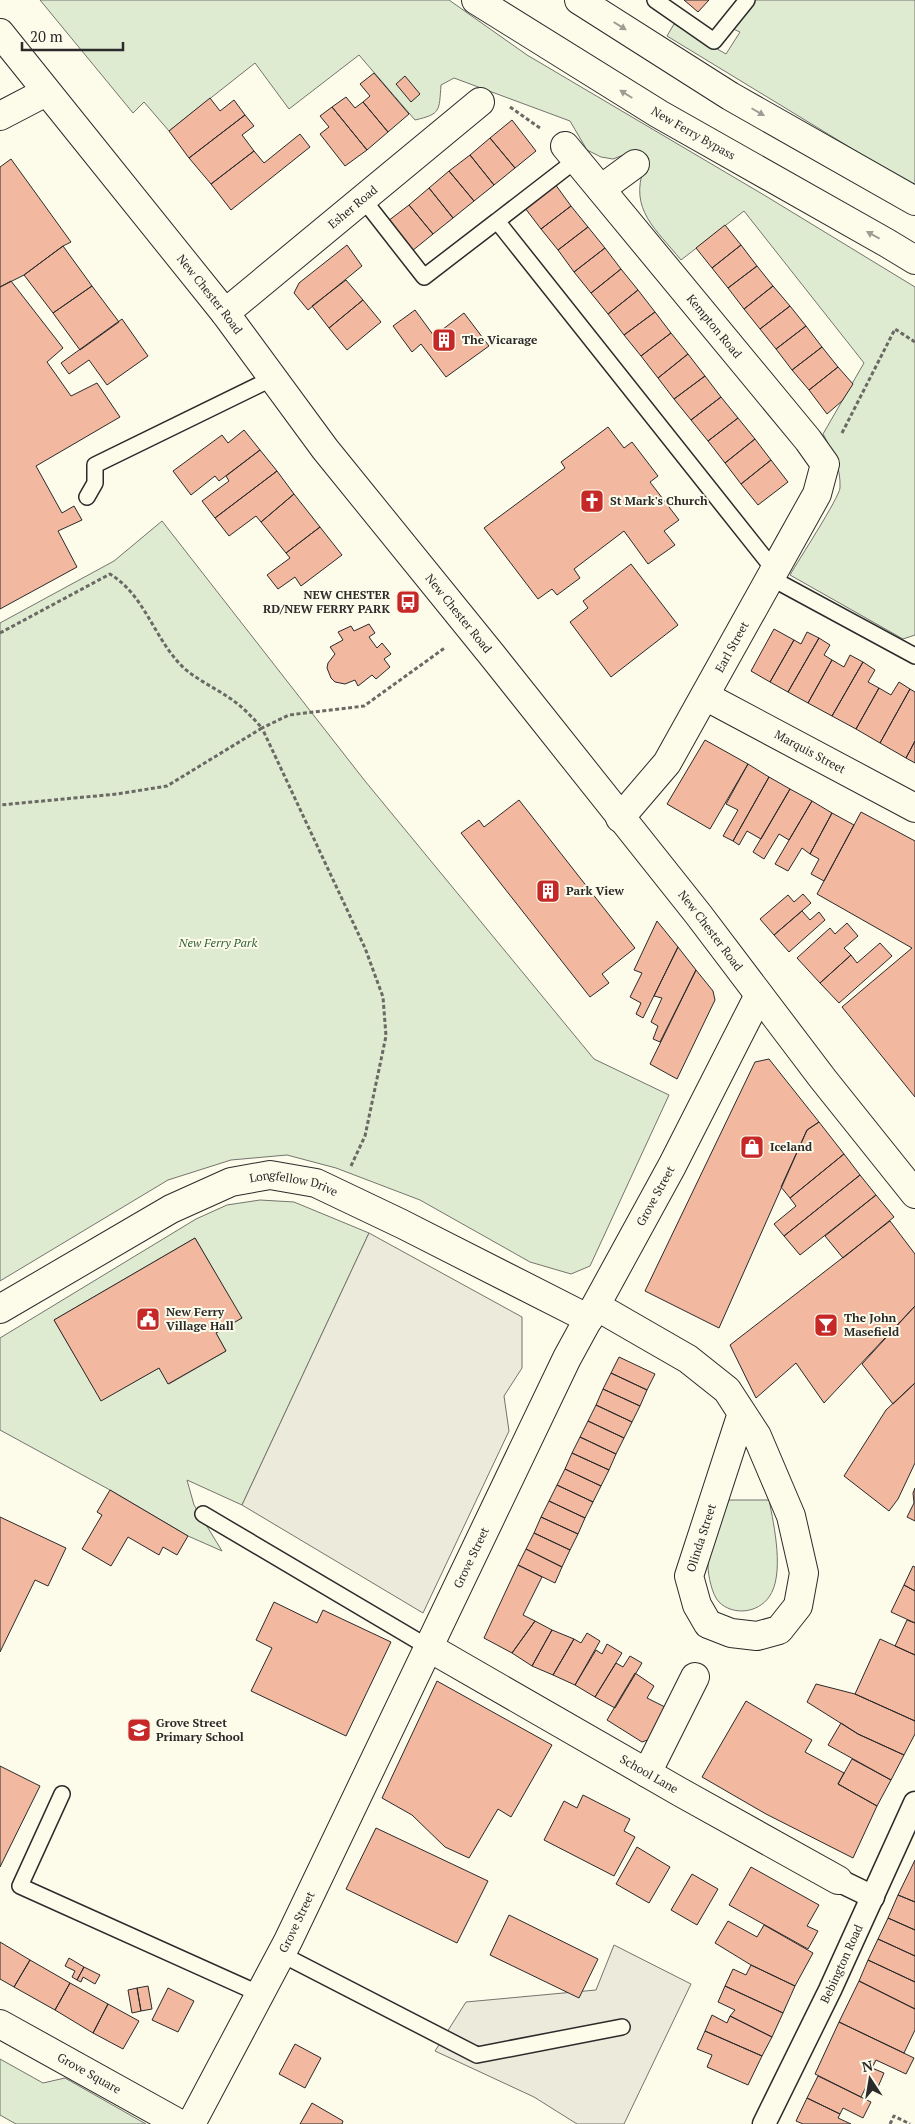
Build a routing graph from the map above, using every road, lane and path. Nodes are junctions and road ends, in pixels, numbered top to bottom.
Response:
1 (476, 0) edge
2 (579, 0) edge
3 (655, 0) edge
4 (747, 0) edge
5 (0, 33) edge
6 (46, 92) junction
7 (480, 102) joint
8 (0, 116) edge
9 (571, 153) junction
10 (635, 164) dead end
11 (601, 189) junction
12 (363, 199) junction
13 (915, 202) edge
14 (497, 221) junction
15 (915, 260) edge
16 (225, 312) junction
17 (915, 342) edge
18 (273, 378) junction
19 (825, 464) junction
20 (88, 497) dead end
21 (773, 574) junction
22 (471, 629) junction
23 (0, 633) edge
24 (915, 656) edge
25 (705, 696) junction
26 (262, 728) junction
27 (0, 806) edge
28 (915, 808) edge
29 (620, 818) junction
30 (758, 995) junction
31 (338, 1193) junction
32 (915, 1194) edge
33 (0, 1309) edge
34 (592, 1312) junction
35 (742, 1413) junction
36 (203, 1514) dead end
37 (428, 1647) junction
38 (695, 1678) dead end
39 (647, 1773) junction
40 (62, 1794) dead end
41 (914, 1808) edge
42 (838, 1880) joint
43 (873, 1897) junction
44 (281, 1954) junction
45 (260, 1994) junction
46 (0, 2024) edge
47 (622, 2027) dead end
48 (180, 2124) edge
49 (191, 2124) edge
50 (764, 2124) edge
51 (890, 2124) edge
52 (910, 2124) edge

15 -> 1 main road, New Ferry Bypass
2 -> 13 main road
3 - 4 lane
5 - 6 main road, New Chester Road
6 - 8 main road
6 - 16 main road, New Chester Road
7 - 9 path
7 - 12 main road, Esher Road
9 - 11 main road, Kempton Road
9 - 14 lane
10 - 11 main road
11 - 19 main road, Kempton Road
12 - 14 lane
12 - 16 main road, Esher Road
14 - 21 lane
16 - 18 main road, New Chester Road
17 - 19 path
18 - 20 lane
18 - 22 main road, New Chester Road
19 - 21 main road, Earl Street
21 - 24 lane
21 - 25 main road, Earl Street
22 - 26 path
22 - 29 main road, New Chester Road
23 - 26 path
25 - 28 main road, Marquis Street
25 - 29 main road, Earl Street
26 - 27 path
26 - 31 path
29 - 30 main road, New Chester Road
30 - 32 main road, New Chester Road
30 - 34 main road, Grove Street
31 - 33 main road, Longfellow Drive
31 - 34 main road, Longfellow Drive
34 - 35 main road, Olinda Street
34 - 37 main road, Grove Street
35 - 35 main road, Olinda Street
36 - 37 lane
37 - 39 main road, School Lane
37 - 44 main road, Grove Street
38 - 39 main road
39 - 42 main road, School Lane
40 - 45 lane
41 - 43 street, Bebington Road
42 - 43 street, School Lane
43 - 50 street, Bebington Road
44 - 45 main road, Grove Street
44 - 47 lane
45 - 49 main road, Grove Street
46 - 48 main road, Grove Square
51 - 52 path

